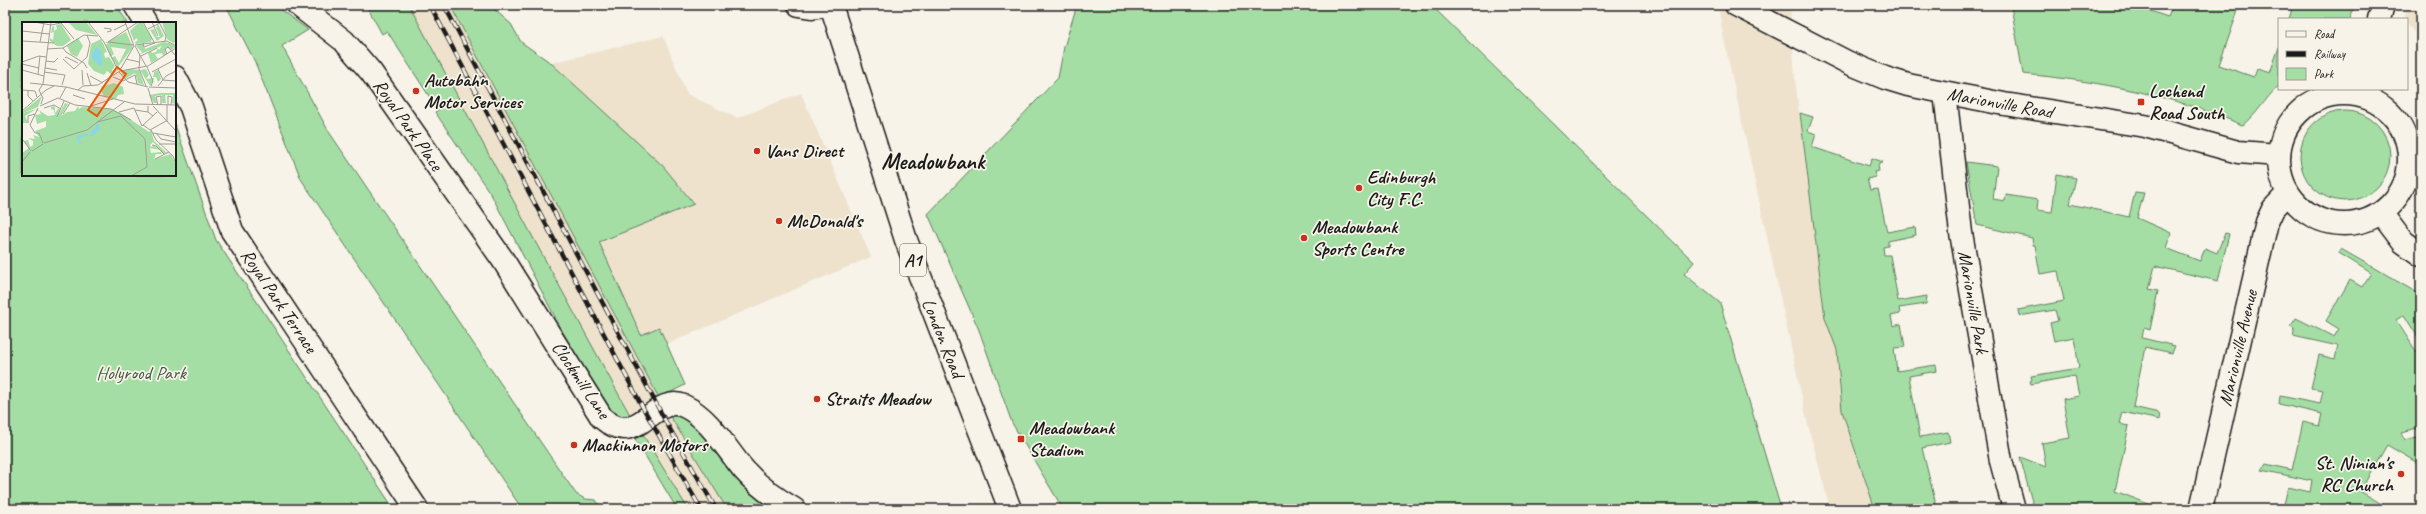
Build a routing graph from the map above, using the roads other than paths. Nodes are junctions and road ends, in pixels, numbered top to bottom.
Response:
1 (135, 5) edge
2 (298, 5) edge
3 (799, 5) edge
4 (823, 5) edge
5 (831, 5) edge
6 (1736, 5) edge
7 (2383, 5) edge
8 (2379, 18) edge
9 (145, 22) edge
10 (176, 79) edge
11 (2358, 92) edge
12 (1945, 93) junction
13 (2415, 149) edge
14 (2279, 155) junction
15 (2288, 193) junction
16 (2381, 213) junction
17 (2421, 255) edge
18 (503, 260) joint
19 (417, 509) edge
20 (794, 509) edge
21 (1010, 509) edge
22 (2014, 509) edge
23 (2201, 509) edge

1 - 9 street
2 - 18 street, Royal Park Place
3 - 4 street
5 - 21 street, London Road / A1
6 - 12 street, Marionville Road
7 - 8 street
10 - 19 street, Royal Park Terrace
11 - 13 street
11 - 14 street
12 - 14 street, Marionville Road
12 - 22 street, Marionville Park
13 - 16 street
14 - 15 street
15 - 16 street
15 - 23 street, Marionville Avenue
16 - 17 street
18 - 20 street, Clockmill Lane

